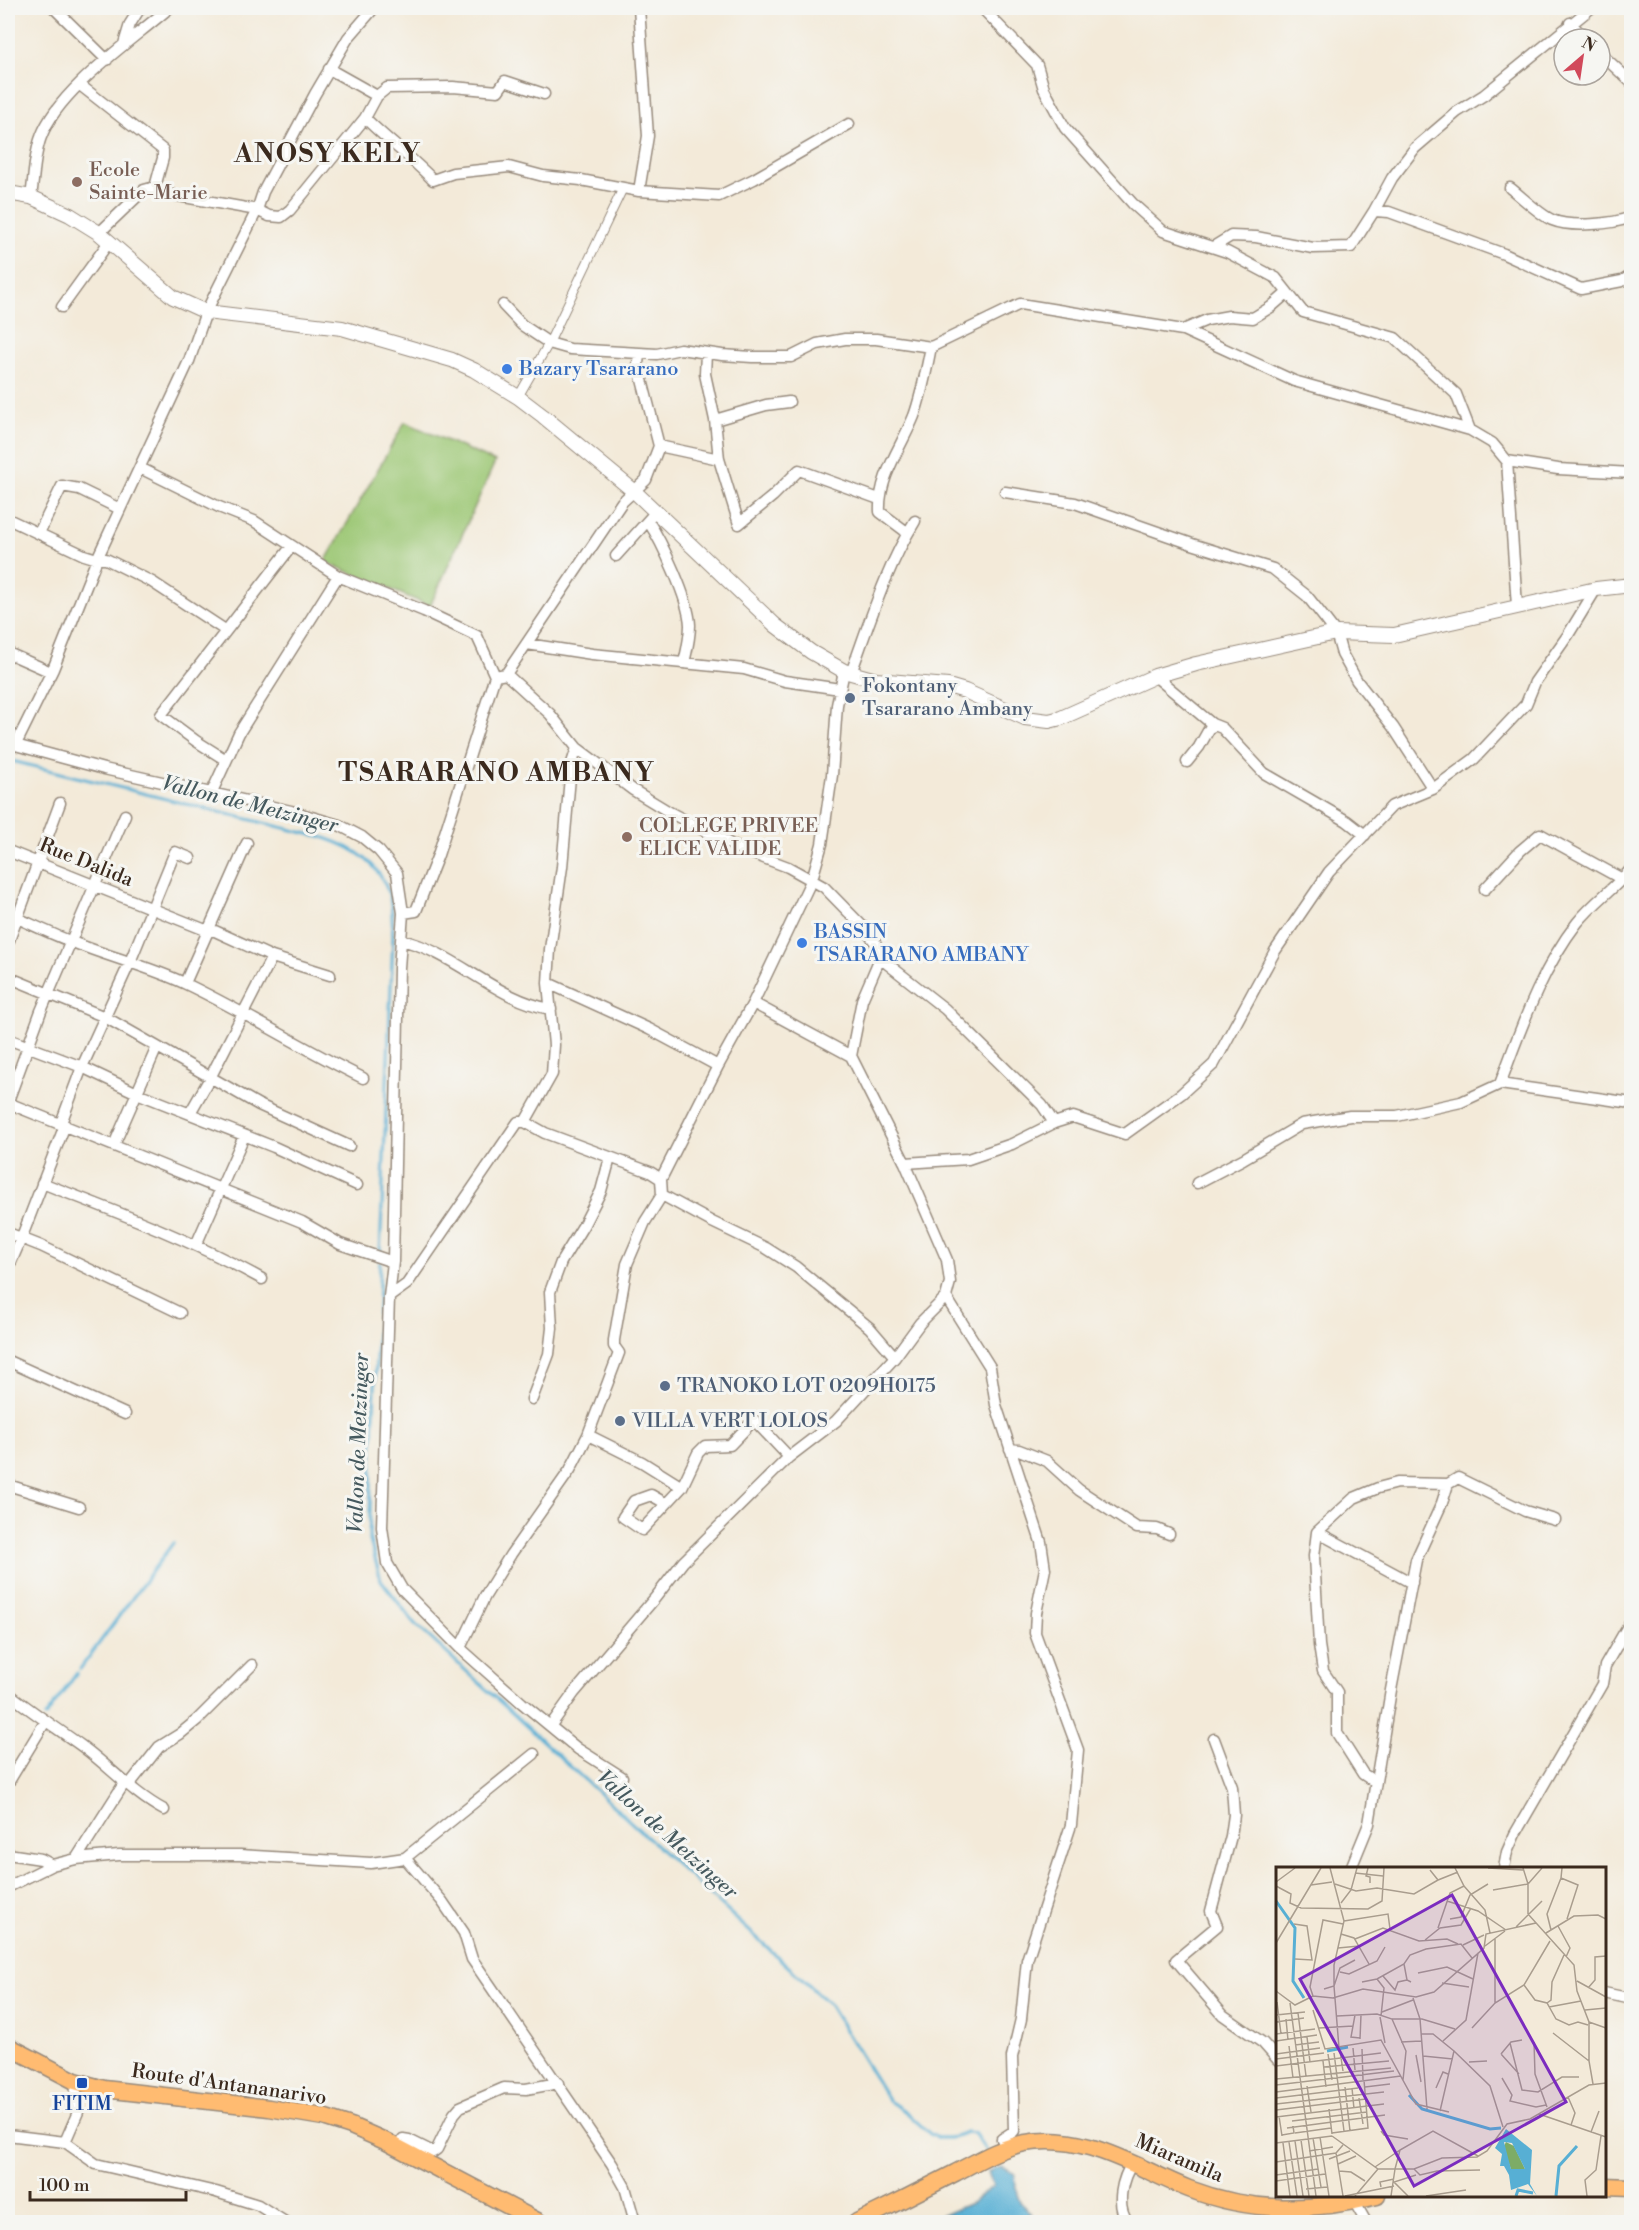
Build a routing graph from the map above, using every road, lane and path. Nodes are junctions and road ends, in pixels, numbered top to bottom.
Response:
1 (54, 8) edge
2 (140, 8) edge
3 (169, 8) edge
4 (374, 8) edge
5 (639, 8) edge
6 (982, 8) edge
7 (1591, 8) edge
8 (1570, 23) junction
9 (1574, 27) edge
10 (124, 44) junction
11 (107, 60) junction
12 (1612, 64) edge
13 (329, 69) junction
14 (1632, 83) edge
15 (80, 85) junction
16 (544, 94) dead end
17 (376, 96) junction
18 (365, 118) junction
19 (849, 124) dead end
20 (155, 187) junction
21 (623, 188) junction
22 (1510, 188) dead end
23 (639, 191) junction
24 (8, 193) edge
25 (31, 197) junction
26 (257, 210) junction
27 (1374, 211) junction
28 (1632, 217) edge
29 (104, 237) junction
30 (1214, 247) junction
31 (1632, 275) edge
32 (1287, 293) junction
33 (503, 305) dead end
34 (62, 307) dead end
35 (206, 312) junction
36 (1183, 330) junction
37 (549, 343) junction
38 (931, 347) junction
39 (706, 353) junction
40 (639, 354) junction
41 (518, 397) junction
42 (789, 402) dead end
43 (715, 420) junction
44 (1470, 430) junction
45 (659, 446) junction
46 (718, 459) junction
47 (1507, 461) junction
48 (140, 468) junction
49 (1632, 473) edge
50 (634, 492) junction
51 (1005, 492) dead end
52 (879, 499) junction
53 (120, 508) junction
54 (652, 516) junction
55 (8, 519) edge
56 (915, 521) dead end
57 (39, 533) junction
58 (908, 533) junction
59 (291, 547) junction
60 (616, 556) dead end
61 (97, 559) junction
62 (338, 576) junction
63 (1632, 585) edge
64 (1596, 589) junction
65 (1517, 606) junction
66 (225, 630) junction
67 (1336, 633) junction
68 (526, 644) junction
69 (8, 653) edge
70 (684, 663) junction
71 (51, 672) junction
72 (847, 672) junction
73 (501, 675) junction
74 (1155, 676) junction
75 (840, 689) junction
76 (1212, 724) junction
77 (11, 743) edge
78 (577, 748) junction
79 (226, 760) junction
80 (1187, 762) dead end
81 (1432, 789) junction
82 (211, 794) junction
83 (60, 803) dead end
84 (125, 815) dead end
85 (1365, 835) junction
86 (247, 843) dead end
87 (8, 851) edge
88 (190, 858) dead end
89 (38, 863) junction
90 (1632, 868) edge
91 (812, 879) junction
92 (1622, 879) junction
93 (94, 886) junction
94 (1485, 889) dead end
95 (150, 908) junction
96 (404, 913) junction
97 (13, 916) edge
98 (208, 931) junction
99 (401, 940) junction
100 (71, 942) junction
101 (8, 943) edge
102 (272, 957) junction
103 (880, 958) junction
104 (130, 962) junction
105 (330, 975) dead end
106 (8, 977) edge
107 (185, 983) junction
108 (548, 983) junction
109 (49, 993) junction
110 (753, 1003) junction
111 (551, 1009) junction
112 (243, 1013) junction
113 (105, 1017) junction
114 (8, 1039) edge
115 (28, 1047) junction
116 (157, 1047) junction
117 (851, 1056) junction
118 (718, 1066) junction
119 (82, 1067) junction
120 (210, 1078) junction
121 (363, 1078) dead end
122 (1500, 1084) junction
123 (137, 1093) junction
124 (8, 1102) edge
125 (1632, 1103) edge
126 (190, 1113) junction
127 (525, 1122) junction
128 (1054, 1123) junction
129 (63, 1124) junction
130 (244, 1136) junction
131 (114, 1145) junction
132 (349, 1146) dead end
133 (610, 1158) junction
134 (905, 1163) junction
135 (661, 1179) junction
136 (42, 1183) junction
137 (1197, 1183) dead end
138 (357, 1185) dead end
139 (221, 1188) junction
140 (662, 1195) junction
141 (8, 1233) edge
142 (21, 1239) junction
143 (196, 1245) junction
144 (393, 1262) junction
145 (8, 1269) edge
146 (262, 1279) dead end
147 (389, 1297) junction
148 (946, 1297) junction
149 (180, 1313) dead end
150 (895, 1357) junction
151 (8, 1361) edge
152 (532, 1399) dead end
153 (125, 1414) dead end
154 (588, 1435) junction
155 (1010, 1449) junction
156 (789, 1457) junction
157 (1448, 1484) junction
158 (8, 1485) edge
159 (682, 1487) junction
160 (665, 1503) dead end
161 (79, 1507) dead end
162 (1555, 1520) dead end
163 (1317, 1532) junction
164 (1169, 1534) dead end
165 (1412, 1583) junction
166 (1632, 1619) edge
167 (460, 1648) junction
168 (252, 1665) dead end
169 (8, 1693) edge
170 (45, 1722) junction
171 (551, 1725) junction
172 (1214, 1739) dead end
173 (534, 1754) dead end
174 (622, 1777) dead end
175 (1375, 1782) junction
176 (8, 1783) edge
177 (127, 1784) junction
178 (164, 1810) dead end
179 (8, 1854) edge
180 (405, 1858) junction
181 (76, 1859) junction
182 (51, 1865) junction
183 (1352, 1867) edge
184 (1504, 1867) edge
185 (8, 1887) edge
186 (1606, 1993) edge
187 (1632, 1999) edge
188 (8, 2046) edge
189 (1276, 2058) edge
190 (75, 2081) junction
191 (558, 2083) junction
192 (8, 2135) edge
193 (65, 2142) junction
194 (398, 2147) junction
195 (1004, 2148) junction
196 (1134, 2162) junction
197 (1606, 2186) edge
198 (1632, 2187) edge
199 (1372, 2197) edge
200 (1354, 2201) junction
201 (285, 2223) edge
202 (538, 2223) edge
203 (635, 2223) edge
204 (857, 2223) edge
205 (1128, 2223) edge
206 (1366, 2223) edge

1 - 11 street
2 - 10 street
3 - 10 street
4 - 13 street
5 - 23 street
6 - 30 street
7 - 8 street
8 - 9 street
8 - 27 street
10 - 11 street
11 - 15 street
12 - 14 street
13 - 17 street
13 - 26 street
15 - 20 street
15 - 25 street
16 - 17 street
17 - 18 street
18 - 21 street
18 - 26 street
19 - 23 street
20 - 26 street
20 - 29 street
21 - 23 street
21 - 37 street
22 - 28 street
24 - 25 street
25 - 29 street
26 - 35 street
27 - 30 street
27 - 31 street
29 - 34 street
29 - 35 street
30 - 32 street
32 - 36 street
32 - 44 street
33 - 37 street
35 - 41 street
35 - 48 street
36 - 38 street
36 - 44 street
37 - 40 street
37 - 41 street
38 - 39 street
38 - 52 street
39 - 40 street
39 - 43 street
40 - 45 street
41 - 50 street
42 - 43 street
43 - 46 street
44 - 47 street
45 - 46 street
45 - 50 street
46 - 52 street
47 - 49 street
47 - 65 street
48 - 53 street
48 - 59 street
50 - 54 street
50 - 68 street
51 - 67 street
52 - 58 street
53 - 57 street
53 - 61 street
54 - 60 street
54 - 70 street
54 - 72 street
55 - 57 street
56 - 58 street
57 - 61 street
58 - 72 street
59 - 62 street
59 - 66 street
61 - 66 street
61 - 71 street
62 - 73 street
62 - 79 street
63 - 64 street
64 - 65 street
64 - 81 street
65 - 67 street
66 - 79 street
67 - 74 street
67 - 81 street
68 - 70 street
68 - 73 street
69 - 71 street
70 - 75 street
71 - 77 street
72 - 74 street
72 - 75 street
73 - 78 street
73 - 96 street
74 - 76 street
75 - 91 street
76 - 80 street
76 - 85 street
77 - 82 street
78 - 91 street
78 - 108 street
79 - 82 street
81 - 85 street
82 - 96 street
83 - 89 street
84 - 93 street
85 - 128 street
86 - 98 street
87 - 89 street, Rue Dalida
88 - 95 street
89 - 93 street, Rue Dalida
89 - 97 street
90 - 92 street
91 - 103 street
91 - 110 street
92 - 94 street
92 - 122 street
93 - 95 street, Rue Dalida
93 - 100 street
95 - 98 street, Rue Dalida
95 - 104 street
96 - 99 street
97 - 100 street
97 - 101 street
98 - 102 street, Rue Dalida
98 - 107 street
99 - 111 street
99 - 144 street
100 - 104 street
100 - 109 street
102 - 105 street, Rue Dalida
102 - 112 street
103 - 117 street
103 - 128 street
104 - 107 street
104 - 113 street
106 - 109 street
107 - 112 street
108 - 111 street
108 - 118 street
109 - 113 street
109 - 115 street
110 - 117 street
110 - 118 street
111 - 127 street
112 - 120 street
112 - 121 street
113 - 116 street
113 - 119 street
114 - 115 street
115 - 119 street
115 - 124 street
116 - 120 street
116 - 123 street
117 - 134 street
118 - 135 street
119 - 123 street
119 - 129 street
120 - 126 street
120 - 132 street
122 - 125 street
122 - 137 street
123 - 126 street
123 - 131 street
124 - 129 street
126 - 130 street
127 - 133 street
127 - 147 street
128 - 134 street
129 - 131 street
129 - 136 street
130 - 138 street
130 - 139 street
131 - 139 street
133 - 135 street
133 - 152 street
134 - 148 street
135 - 140 street
136 - 142 street
136 - 143 street
139 - 143 street
139 - 144 street
140 - 150 street
140 - 154 street
141 - 142 street
142 - 145 street
142 - 149 street
143 - 146 street
144 - 147 street
147 - 167 street
148 - 150 street
148 - 155 street
150 - 156 street
151 - 153 street
154 - 159 street
154 - 167 street
155 - 164 street
155 - 195 street
156 - 159 street
156 - 171 street
157 - 162 street
157 - 163 street
157 - 165 street
158 - 161 street
159 - 160 street
163 - 165 street
163 - 175 street
165 - 175 street
166 - 184 street
167 - 171 street
168 - 177 street
169 - 170 street
170 - 176 street
170 - 177 street
171 - 174 street
172 - 189 street
173 - 180 street
175 - 183 street
177 - 178 street
177 - 181 street
179 - 182 street
180 - 181 street
180 - 191 street
181 - 182 street
182 - 185 street
186 - 187 street
188 - 190 main road, Route d'Antananarivo
190 - 193 street
190 - 194 main road, Route d'Antananarivo
191 - 194 street
191 - 203 street
192 - 193 street
193 - 201 street
194 - 202 main road, Route d'Antananarivo
195 - 196 main road, Miaramila
195 - 204 main road, Miaramila
196 - 200 main road, Miaramila
196 - 205 street
197 - 198 main road
199 - 200 main road, Miaramila
200 - 206 street

